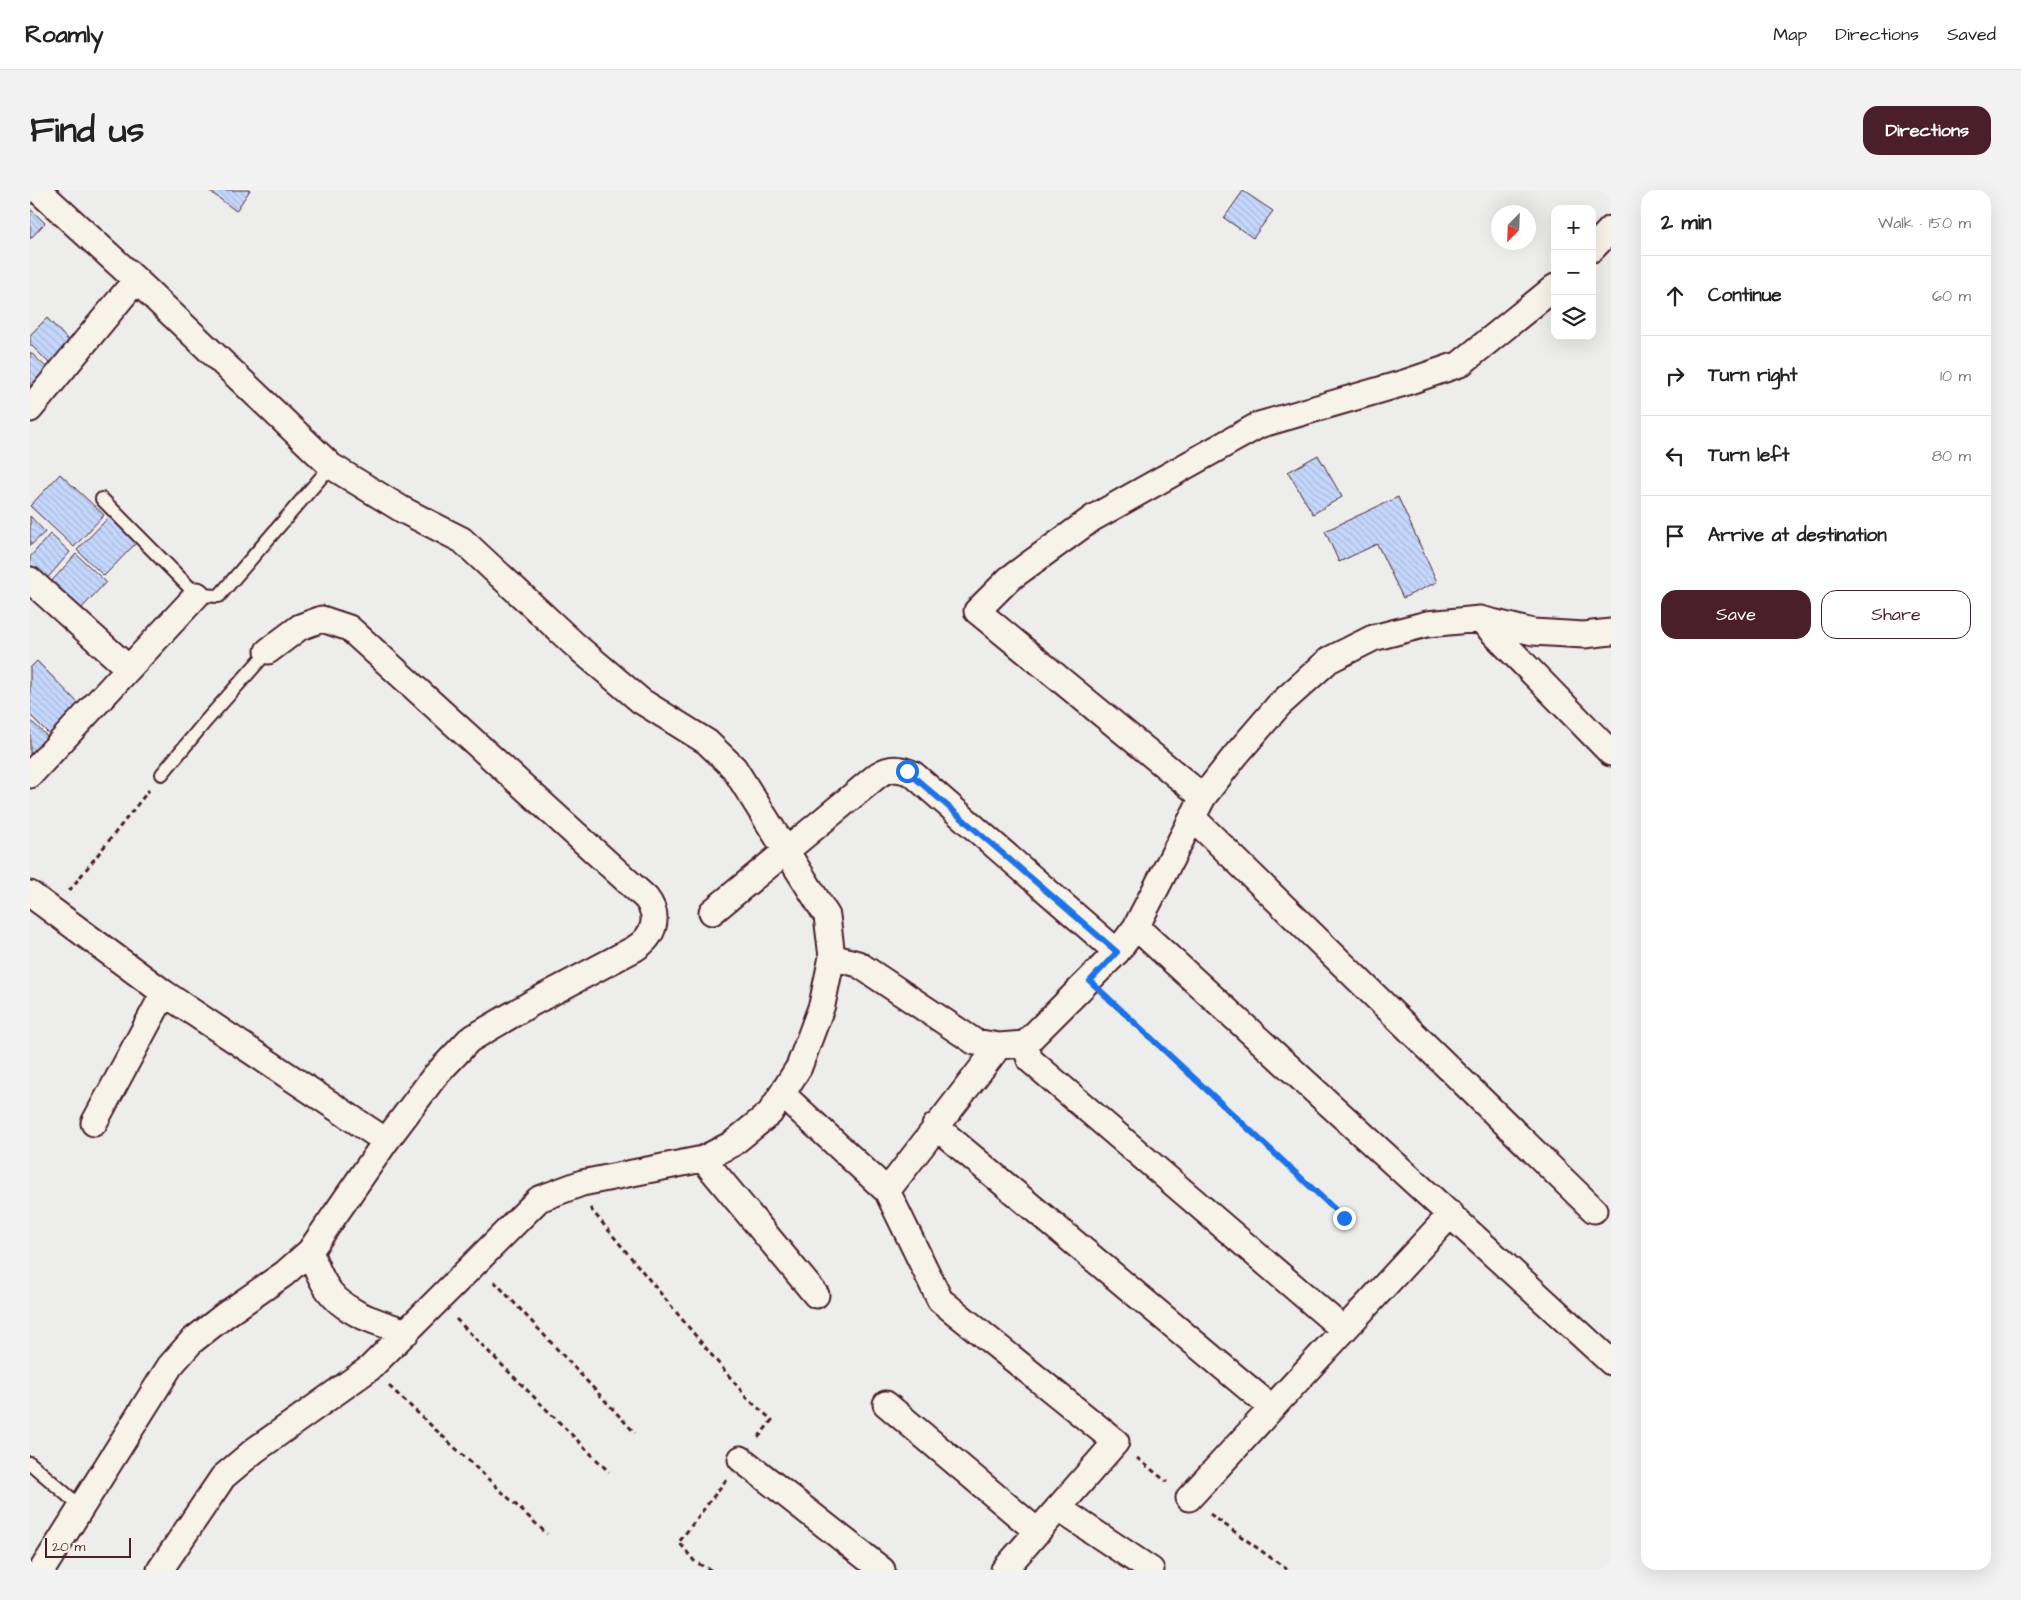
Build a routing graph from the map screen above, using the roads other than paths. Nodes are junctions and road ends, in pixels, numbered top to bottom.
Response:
1 (38, 190) edge
2 (1611, 229) edge
3 (1596, 245) edge
4 (136, 280) junction
5 (1551, 290) edge
6 (30, 409) edge
7 (331, 466) junction
8 (102, 499) dead end
9 (30, 580) edge
10 (197, 595) junction
11 (1480, 619) junction
12 (1611, 632) edge
13 (268, 652) joint
14 (128, 668) junction
15 (1611, 753) edge
16 (162, 774) road end
17 (30, 775) edge
18 (1198, 808) junction
19 (786, 849) junction
20 (30, 894) edge
21 (712, 912) dead end
22 (1136, 927) junction
23 (1117, 952) junction
24 (832, 957) junction
25 (164, 993) junction
26 (1025, 1044) junction
27 (999, 1046) junction
28 (782, 1094) junction
29 (94, 1122) dead end
30 (936, 1126) junction
31 (386, 1141) junction
32 (703, 1159) junction
33 (887, 1191) junction
34 (1594, 1210) dead end
35 (1451, 1214) junction
36 (310, 1251) junction
37 (816, 1295) dead end
38 (1344, 1330) junction
39 (407, 1332) junction
40 (1611, 1362) edge
41 (886, 1404) dead end
42 (1272, 1408) junction
43 (741, 1459) road end
44 (30, 1463) edge
45 (1189, 1498) dead end
46 (81, 1507) junction
47 (1058, 1508) junction
48 (1038, 1532) junction
49 (42, 1570) edge
50 (160, 1570) edge
51 (882, 1570) edge
52 (1004, 1570) edge
53 (1151, 1570) edge

1 - 4 street
2 - 3 street
4 - 6 street
4 - 7 street
5 - 18 street
7 - 10 lane
7 - 19 street
8 - 10 lane
9 - 14 street
10 - 14 street
11 - 12 street
11 - 15 street
11 - 18 street
13 - 16 lane
13 - 31 street
14 - 17 street
18 - 22 street
18 - 34 street
19 - 21 street
19 - 23 street
19 - 24 street
20 - 25 street
22 - 23 street
22 - 35 street
23 - 26 street
24 - 27 street
24 - 28 street
25 - 29 street
25 - 31 street
26 - 27 street
26 - 38 street
27 - 30 street
28 - 32 street
28 - 33 street
30 - 33 street
30 - 42 street
31 - 36 street
32 - 37 street
32 - 39 street
33 - 47 street
35 - 38 street
35 - 40 street
36 - 39 street
36 - 46 street
38 - 42 street
39 - 50 street
41 - 48 street
42 - 45 street
43 - 51 street
44 - 46 lane
46 - 49 street
47 - 48 street
47 - 53 street
48 - 52 street

